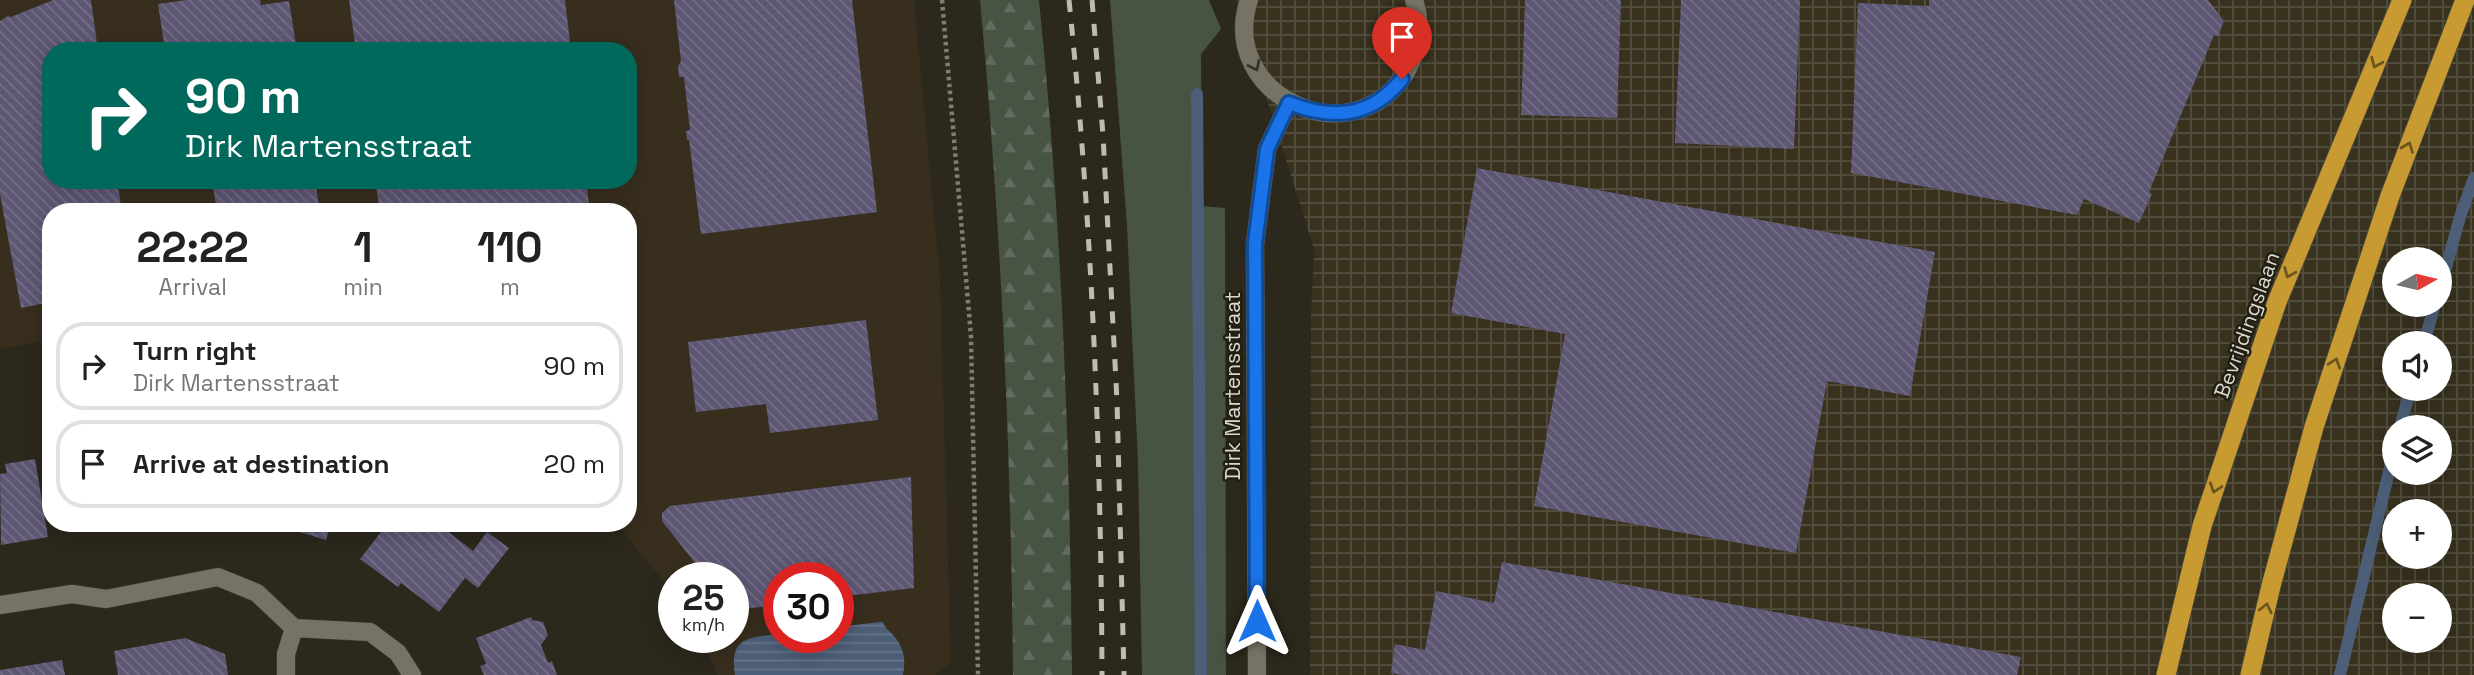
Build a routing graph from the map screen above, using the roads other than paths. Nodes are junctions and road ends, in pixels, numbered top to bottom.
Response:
1 (1250, 0) edge
2 (1414, 0) edge
3 (2402, 0) edge
4 (2465, 0) edge
5 (1289, 103) junction
6 (0, 606) edge
7 (293, 628) junction
8 (286, 675) edge
9 (412, 675) edge
10 (1257, 675) edge
11 (2166, 675) edge
12 (2250, 675) edge

1 -> 5 street
2 - 5 street
3 -> 11 highway, Bevrijdingslaan
12 -> 4 highway
5 - 10 street, Dirk Martensstraat
6 - 7 street
7 - 8 street
7 - 9 street

